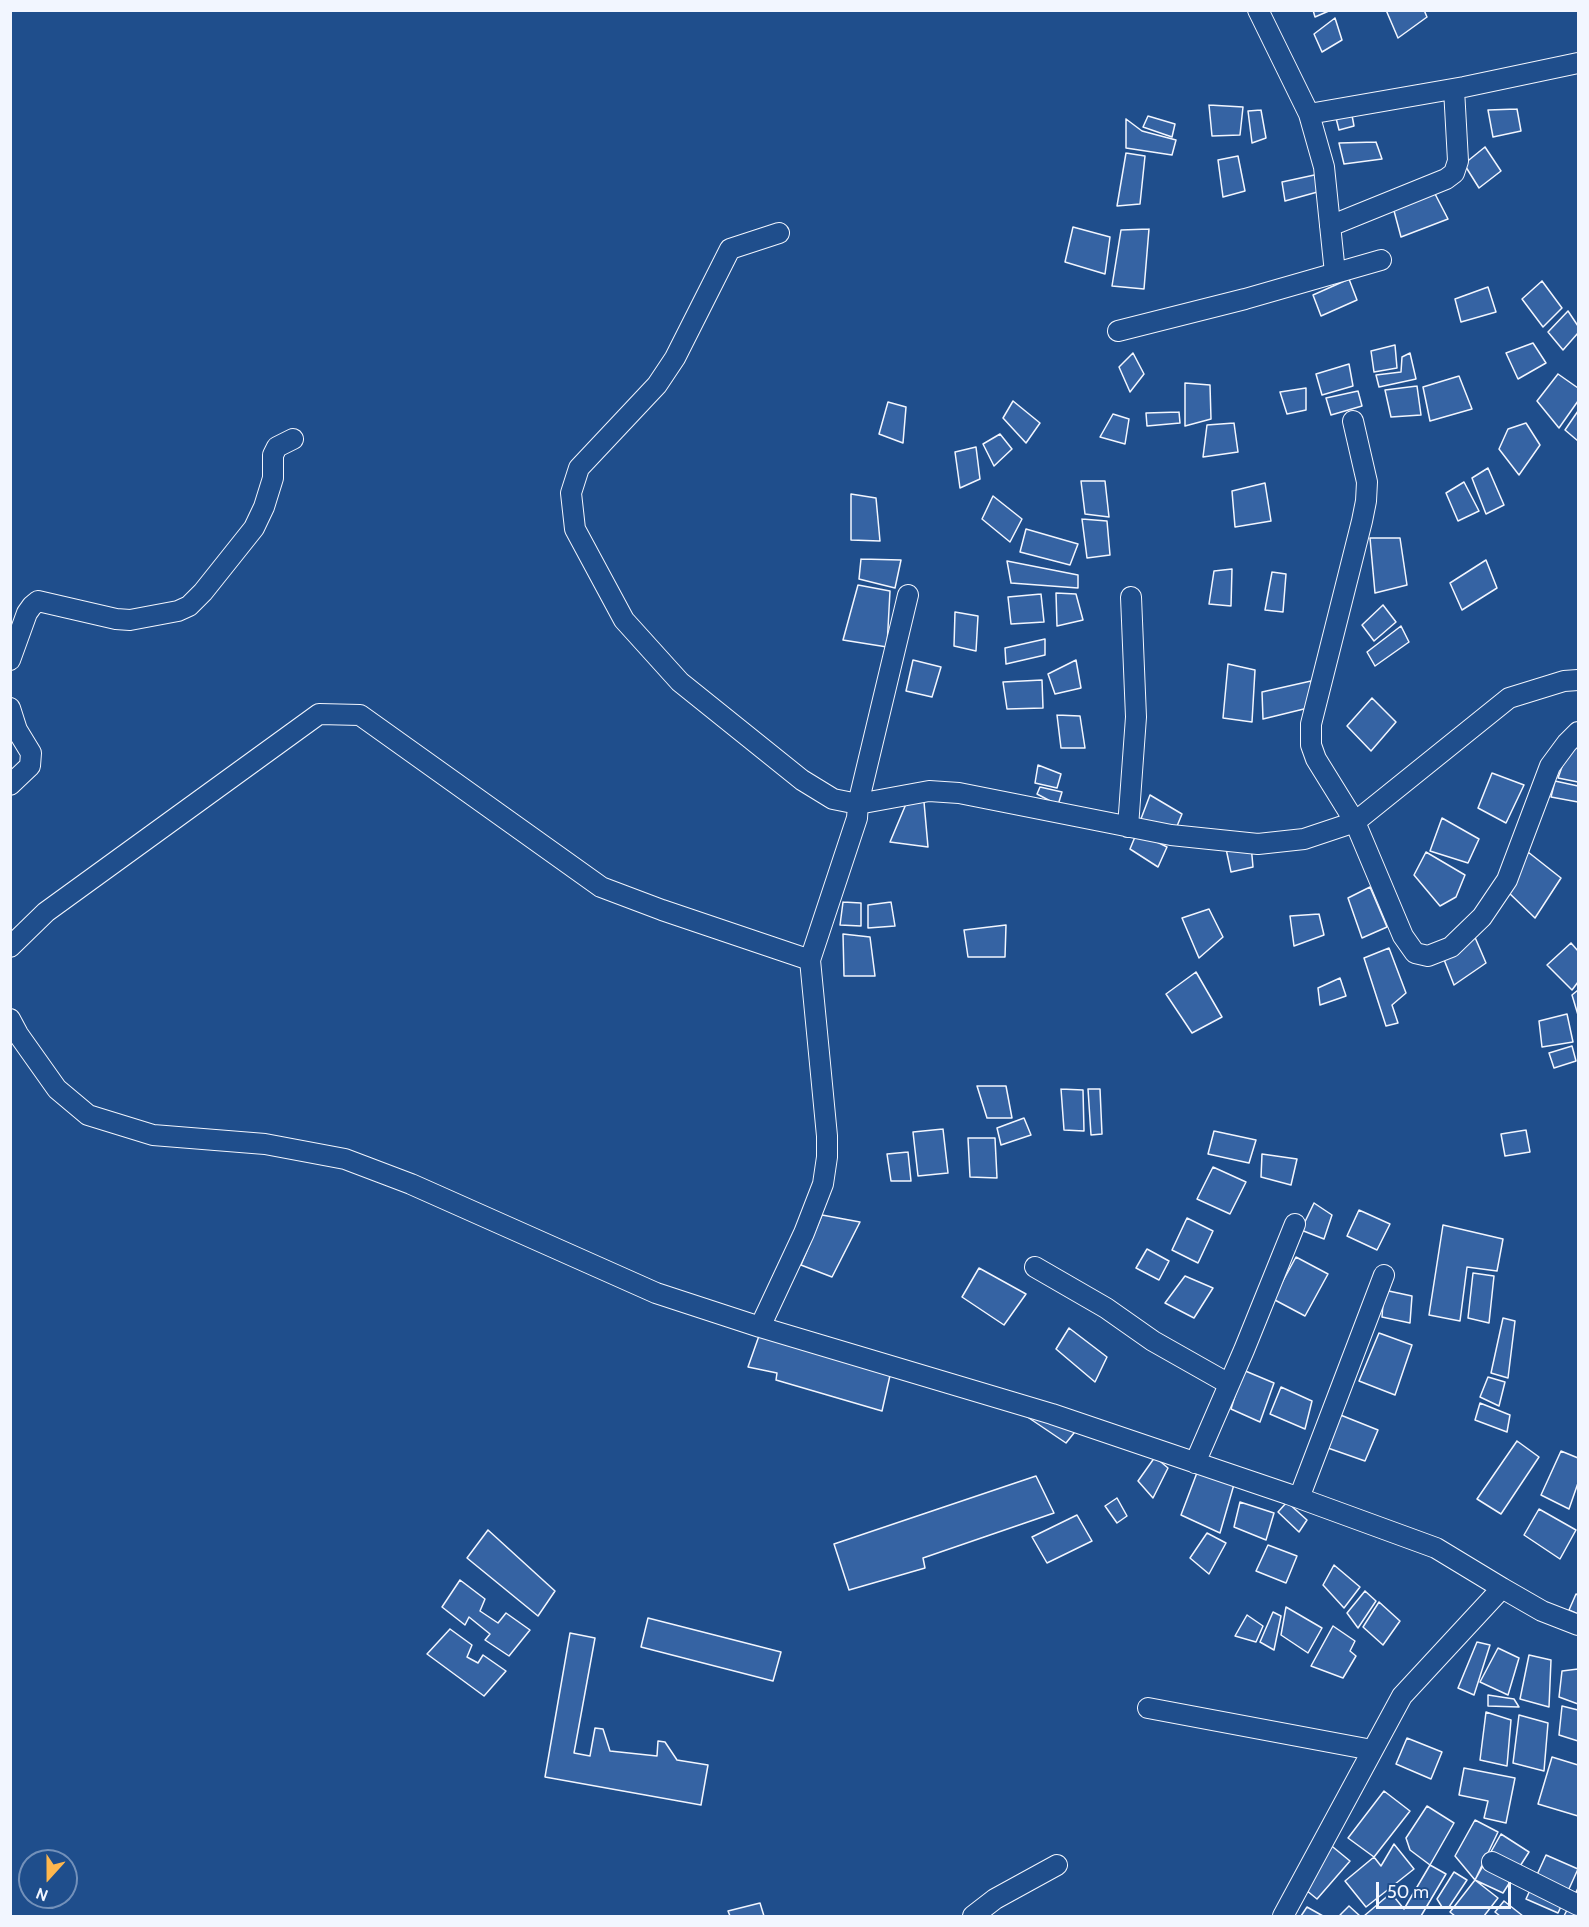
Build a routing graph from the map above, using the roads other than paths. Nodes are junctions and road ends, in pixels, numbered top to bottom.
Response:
1 (1258, 10) edge
2 (1578, 63) edge
3 (1454, 88) junction
4 (1309, 114) junction
5 (1330, 226) junction
6 (779, 233) dead end
7 (1381, 260) dead end
8 (1335, 273) junction
9 (1118, 331) dead end
10 (1353, 422) dead end
11 (293, 439) dead end
12 (908, 595) dead end
13 (1131, 597) dead end
14 (10, 660) edge
15 (1578, 680) edge
16 (10, 708) edge
17 (1578, 732) edge
18 (10, 785) edge
19 (858, 804) junction
20 (1355, 822) junction
21 (1128, 827) junction
22 (10, 947) edge
23 (810, 960) junction
24 (10, 1019) edge
25 (1295, 1224) dead end
26 (1035, 1267) dead end
27 (1384, 1275) dead end
28 (759, 1327) junction
29 (1228, 1384) junction
30 (1196, 1463) junction
31 (1299, 1498) junction
32 (1502, 1588) junction
33 (1578, 1625) edge
34 (1148, 1708) dead end
35 (1372, 1750) junction
36 (1492, 1862) dead end
37 (1057, 1865) dead end
38 (1578, 1905) edge
39 (973, 1917) edge
40 (1283, 1917) edge

1 - 4 street
2 - 3 street
3 - 4 street
3 - 5 street
4 - 5 street
5 - 8 street
6 - 19 street
7 - 8 street
8 - 9 street
10 - 20 street
11 - 14 street
12 - 19 street
13 - 21 street
15 - 20 street
16 - 18 street
17 - 20 street
19 - 21 street
19 - 23 street
20 - 21 street
22 - 23 street
23 - 28 street
24 - 28 street
25 - 29 street
26 - 29 street
27 - 31 street
28 - 30 street
29 - 30 street
30 - 31 street
31 - 32 street
32 - 33 street
32 - 35 street
34 - 35 street
35 - 40 street
36 - 38 street
37 - 39 street

